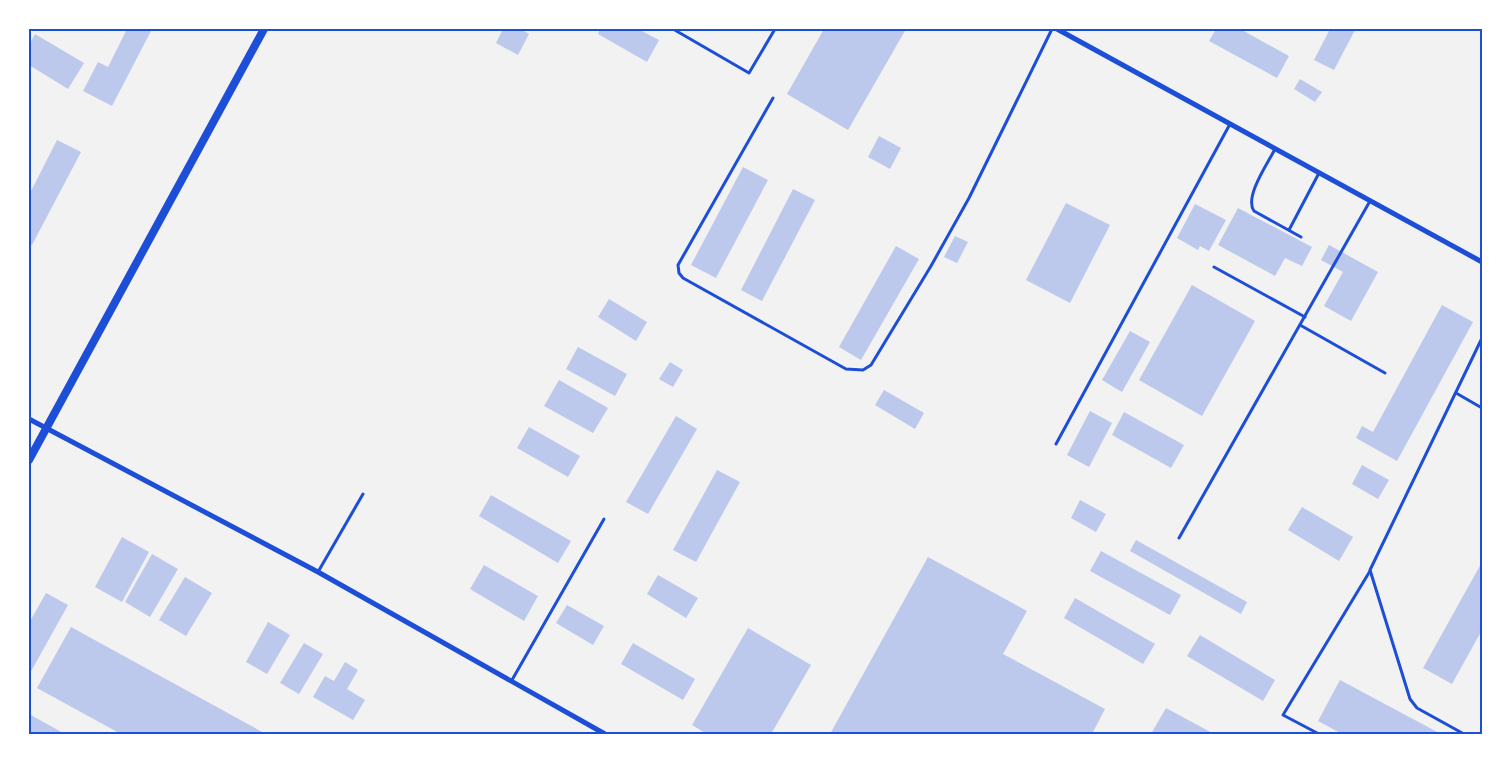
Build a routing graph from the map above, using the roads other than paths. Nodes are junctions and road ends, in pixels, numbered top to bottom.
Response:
1 (264, 29) edge
2 (673, 29) edge
3 (775, 29) edge
4 (1052, 29) edge
5 (1057, 29) edge
6 (774, 98) dead end
7 (1230, 124) junction
8 (1275, 148) junction
9 (1319, 173) junction
10 (1371, 201) junction
11 (1289, 230) junction
12 (1301, 237) dead end
13 (1482, 262) edge
14 (1214, 267) dead end
15 (1305, 317) junction
16 (1300, 325) junction
17 (1482, 338) edge
18 (1385, 373) dead end
19 (1456, 393) junction
20 (1482, 408) edge
21 (29, 419) edge
22 (46, 429) junction
23 (1056, 444) dead end
24 (29, 460) edge
25 (363, 494) dead end
26 (604, 519) dead end
27 (1179, 538) dead end
28 (1370, 570) junction
29 (318, 572) junction
30 (512, 680) junction
31 (605, 734) edge
32 (1319, 734) edge
33 (1464, 734) edge

1 - 22 street
2 - 3 lane
4 - 6 lane
5 - 7 street
7 - 8 street
7 - 23 lane
8 - 9 street
8 - 11 lane
9 - 10 street
9 - 11 lane
10 - 13 street
10 - 15 lane
11 - 12 lane
14 - 15 lane
15 - 16 lane
16 - 18 lane
16 - 27 lane
17 - 19 lane
19 - 20 lane
19 - 28 lane
21 - 22 street
22 - 24 street
22 - 29 street
25 - 29 lane
26 - 30 lane
28 - 32 lane
28 - 33 lane
29 - 30 street
30 - 31 street

